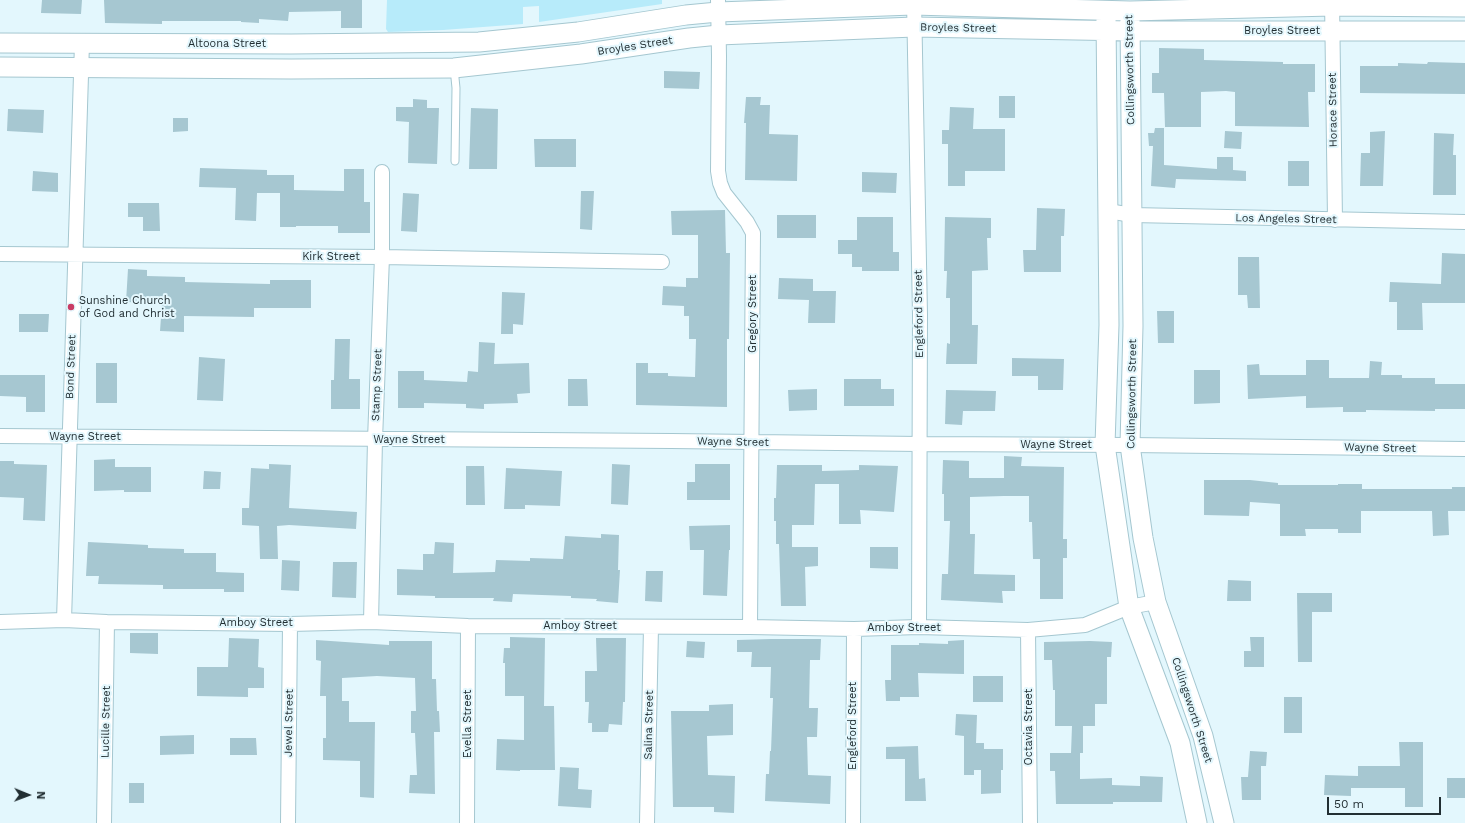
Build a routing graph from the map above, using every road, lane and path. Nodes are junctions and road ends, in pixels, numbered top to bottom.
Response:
1 (914, 3) edge
2 (1332, 3) edge
3 (1106, 5) edge
4 (718, 6) edge
5 (1130, 6) edge
6 (1465, 7) edge
7 (914, 28) junction
8 (1106, 30) junction
9 (1130, 31) junction
10 (1332, 31) junction
11 (1465, 31) edge
12 (719, 35) junction
13 (455, 42) joint
14 (0, 43) edge
15 (82, 43) junction
16 (0, 67) edge
17 (82, 68) junction
18 (454, 68) junction
19 (455, 161) dead end
20 (382, 172) dead end
21 (1108, 211) junction
22 (1132, 215) junction
23 (1334, 220) junction
24 (1465, 222) edge
25 (0, 254) edge
26 (76, 255) junction
27 (382, 257) junction
28 (662, 262) dead end
29 (0, 436) edge
30 (69, 436) junction
31 (375, 440) junction
32 (752, 442) junction
33 (920, 444) junction
34 (1105, 445) junction
35 (1130, 445) junction
36 (1465, 449) edge
37 (1156, 602) junction
38 (1129, 607) junction
39 (64, 620) junction
40 (0, 622) edge
41 (107, 622) junction
42 (371, 622) junction
43 (290, 624) junction
44 (468, 626) junction
45 (651, 627) junction
46 (750, 627) junction
47 (918, 627) junction
48 (854, 629) junction
49 (1028, 630) junction
50 (104, 823) edge
51 (288, 823) edge
52 (467, 823) edge
53 (647, 823) edge
54 (853, 823) edge
55 (1030, 823) edge
56 (1197, 823) edge
57 (1224, 823) edge

1 - 3 main road, Broyles Street
1 - 4 main road, Broyles Street
1 - 7 street, Engleford Street
2 - 5 main road, Broyles Street
2 - 6 main road, Broyles Street
2 - 10 street, Horace Street
3 - 5 main road, Broyles Street
3 - 8 main road, Collingsworth Street
4 - 12 street, Gregory Street
4 - 13 main road, Broyles Street
5 - 9 main road, Collingsworth Street
7 - 8 main road, Broyles Street
7 - 12 main road, Broyles Street
7 - 33 street, Engleford Street
8 - 9 main road, Broyles Street
8 - 21 main road, Collingsworth Street
9 - 10 main road, Broyles Street
9 - 22 main road, Collingsworth Street
10 - 11 main road, Broyles Street
10 - 23 street, Horace Street
12 - 18 main road, Broyles Street
12 - 32 street, Gregory Street
13 - 15 main road, Altoona Street
14 - 15 main road, Altoona Street
15 - 17 street, Bond Street
16 - 17 main road
17 - 18 main road
17 - 26 street, Bond Street
18 - 19 lane
20 - 27 street, Stamp Street
21 - 22 street, Los Angeles Street
21 - 34 main road, Collingsworth Street
22 - 23 street, Los Angeles Street
22 - 35 main road, Collingsworth Street
23 - 24 street, Los Angeles Street
25 - 26 street, Kirk Street
26 - 27 street, Kirk Street
26 - 30 street, Bond Street
27 - 28 street, Kirk Street
27 - 31 street, Stamp Street
29 - 30 street, Wayne Street
30 - 31 street, Wayne Street
30 - 39 street, Bond Street
31 - 32 street, Wayne Street
31 - 42 street, Stamp Street
32 - 33 street, Wayne Street
32 - 46 street, Gregory Street
33 - 34 street, Wayne Street
33 - 47 street, Engleford Street
34 - 35 street, Wayne Street
34 - 38 main road, Collingsworth Street
35 - 36 street, Wayne Street
35 - 37 main road, Collingsworth Street
37 - 38 street, Amboy Street
37 - 57 main road, Collingsworth Street
38 - 49 street, Amboy Street
38 - 56 main road, Collingsworth Street
39 - 40 street, Amboy Street
39 - 41 street, Amboy Street
41 - 43 street, Amboy Street
41 - 50 street, Lucille Street
42 - 43 street, Amboy Street
42 - 44 street, Amboy Street
43 - 51 street, Jewel Street
44 - 45 street, Amboy Street
44 - 52 street, Evella Street
45 - 46 street, Amboy Street
45 - 53 street, Salina Street
46 - 48 street, Amboy Street
47 - 48 street, Amboy Street
47 - 49 street, Amboy Street
48 - 54 street, Engleford Street
49 - 55 street, Octavia Street

